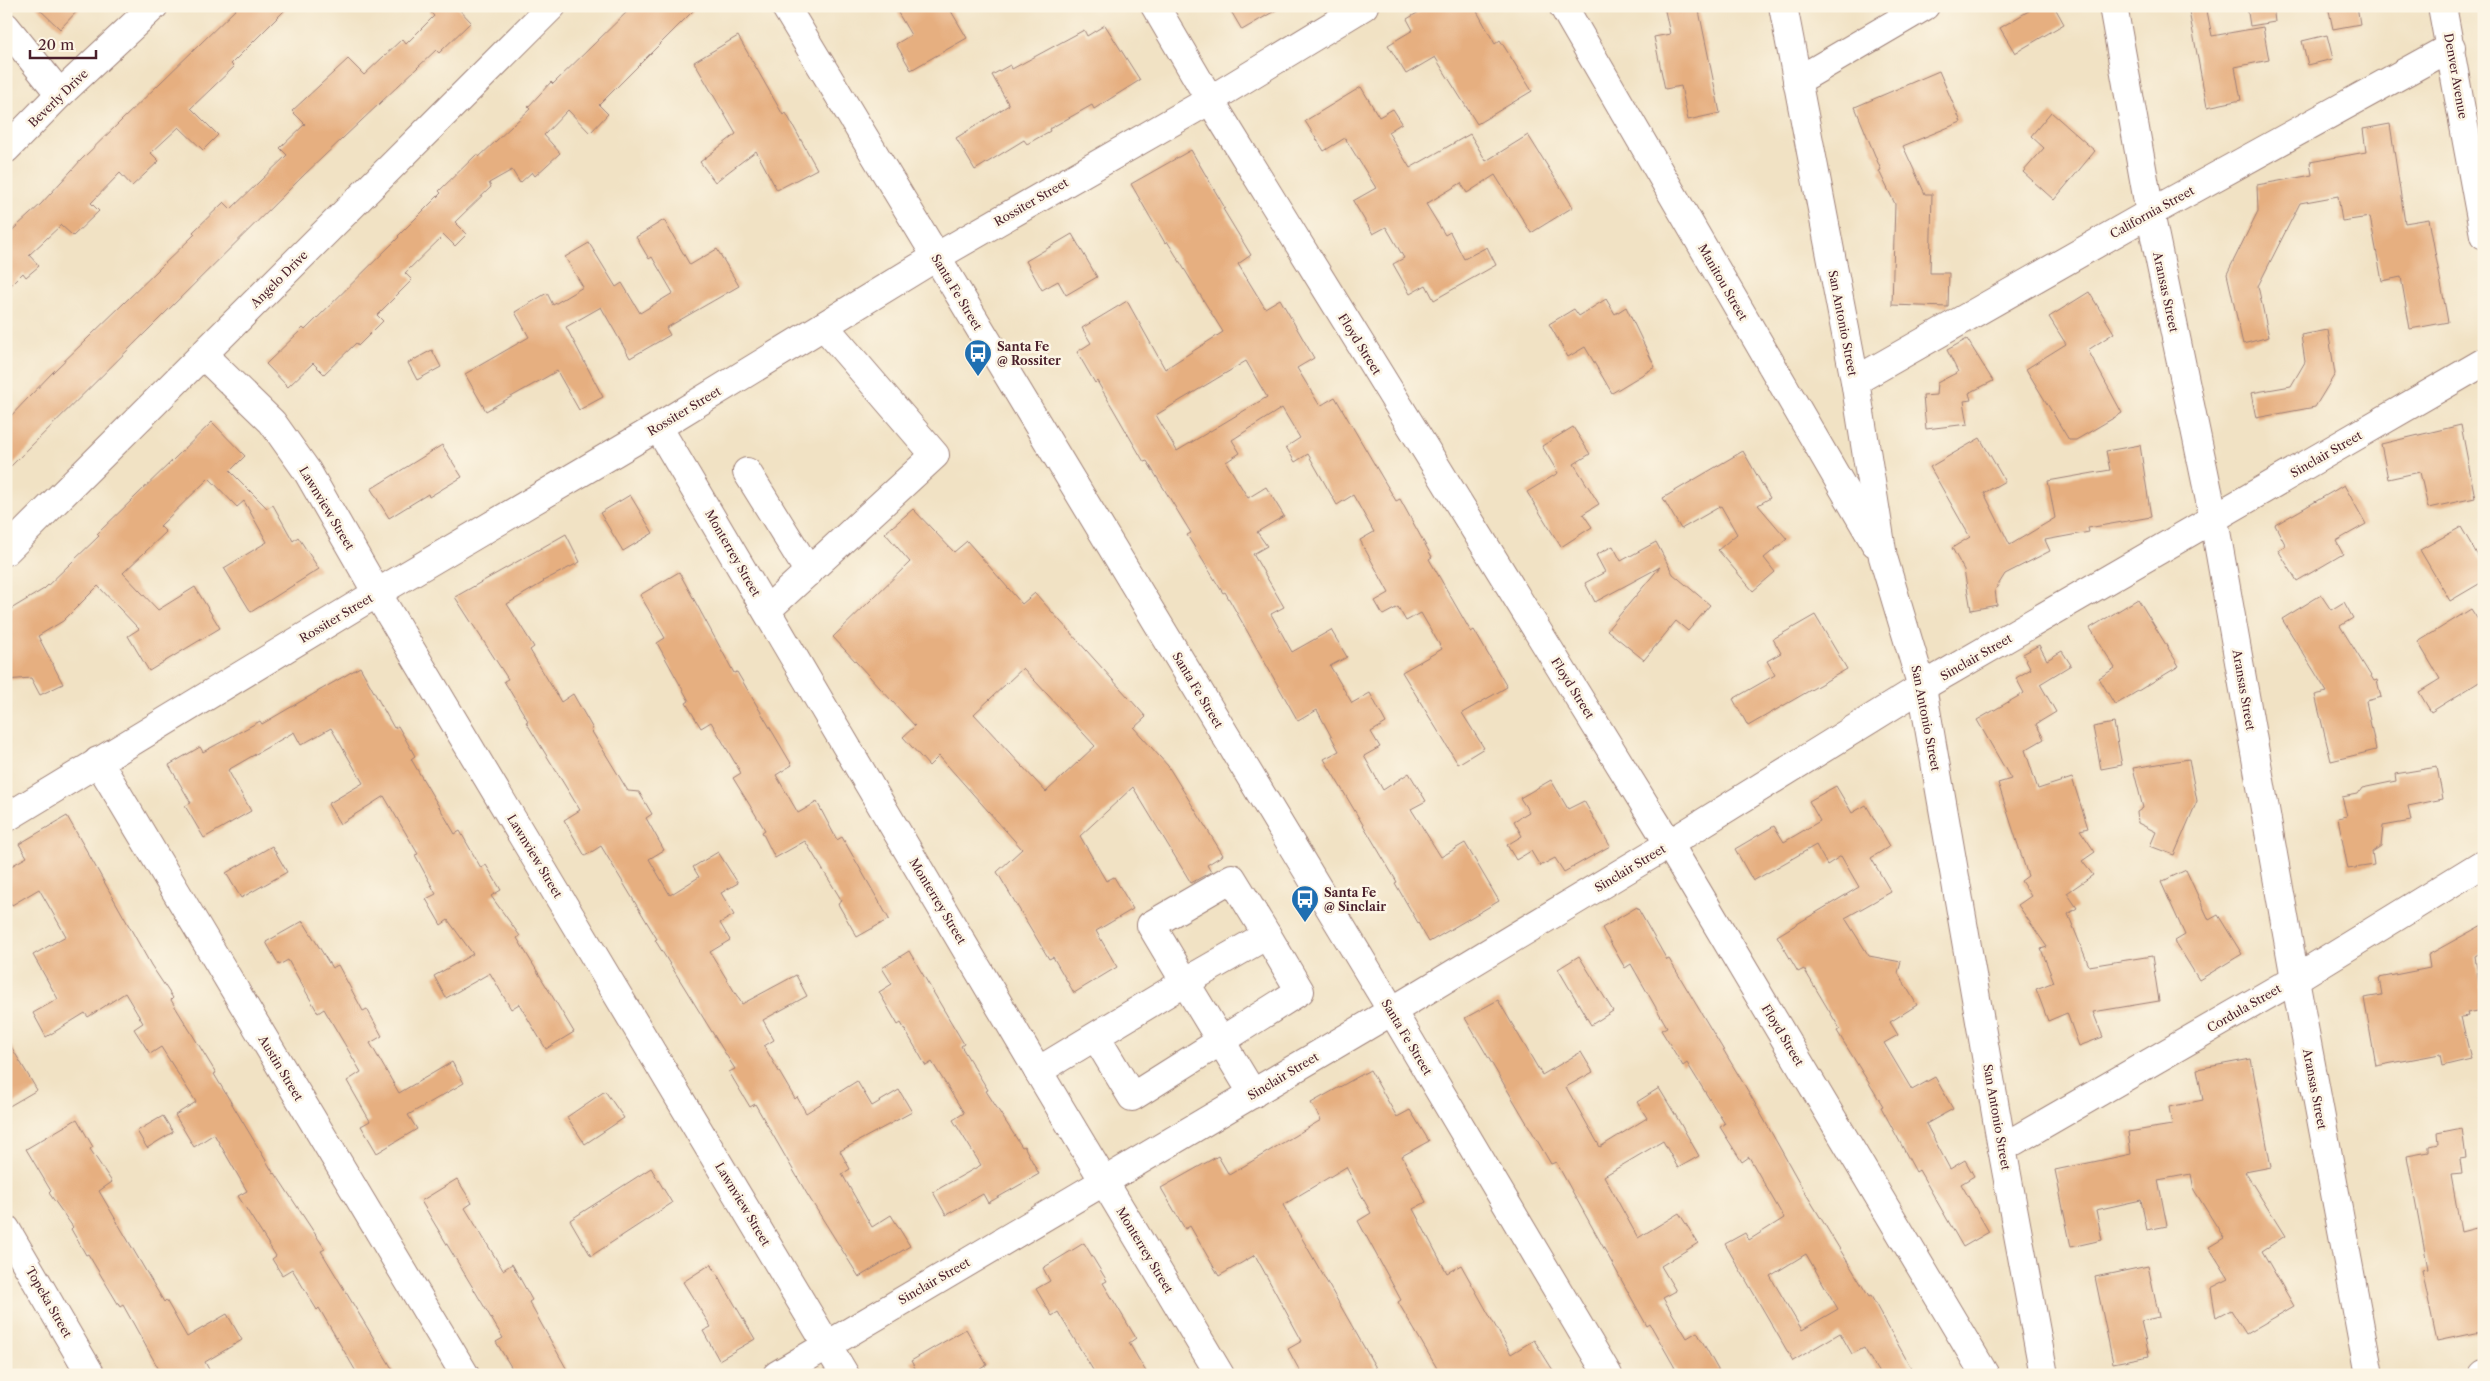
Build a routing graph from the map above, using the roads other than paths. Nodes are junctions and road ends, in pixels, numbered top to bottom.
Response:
1 (154, 6) edge
2 (552, 6) edge
3 (785, 6) edge
4 (1155, 6) edge
5 (1364, 6) edge
6 (1563, 6) edge
7 (1783, 6) edge
8 (1925, 6) edge
9 (2113, 6) edge
10 (2442, 6) edge
11 (6, 27) edge
12 (2451, 48) junction
13 (1796, 81) junction
14 (60, 94) junction
15 (1210, 100) junction
16 (6, 149) edge
17 (2150, 213) junction
18 (2484, 236) edge
19 (936, 257) junction
20 (824, 326) junction
21 (203, 355) junction
22 (2484, 362) edge
23 (1855, 381) junction
24 (658, 427) junction
25 (747, 472) dead end
26 (2214, 520) junction
27 (6, 551) edge
28 (1883, 557) junction
29 (809, 572) junction
30 (377, 593) junction
31 (766, 610) junction
32 (1922, 687) junction
33 (98, 761) junction
34 (6, 818) edge
35 (1669, 844) junction
36 (2484, 863) edge
37 (1267, 935) junction
38 (2295, 979) junction
39 (1185, 982) junction
40 (1392, 1011) junction
41 (1096, 1037) junction
42 (1222, 1040) junction
43 (1038, 1071) junction
44 (1253, 1094) junction
45 (2002, 1148) junction
46 (1104, 1182) junction
47 (6, 1229) edge
48 (826, 1344) junction
49 (91, 1375) edge
50 (465, 1375) edge
51 (777, 1375) edge
52 (845, 1375) edge
53 (1220, 1375) edge
54 (1608, 1375) edge
55 (1985, 1375) edge
56 (2044, 1375) edge
57 (2369, 1375) edge

1 - 14 street, Beverly Drive
2 - 21 street, Angelo Drive
3 - 19 street, Santa Fe Street
4 - 15 street, Floyd Street
5 - 15 street, Rossiter Street
6 - 28 street, Manitou Street
7 - 13 street, San Antonio Street
8 - 13 street
9 - 17 street, Aransas Street
10 - 12 street, Denver Avenue
11 - 14 street
12 - 17 street, California Street
12 - 18 street, Denver Avenue
13 - 23 street, San Antonio Street
14 - 16 street, Beverly Drive
15 - 19 street, Rossiter Street
15 - 35 street, Floyd Street
17 - 23 street, California Street
17 - 26 street, Aransas Street
19 - 20 street, Rossiter Street
19 - 40 street, Santa Fe Street
20 - 24 street, Rossiter Street
20 - 29 street
21 - 27 street, Angelo Drive
21 - 30 street, Lawnview Street
22 - 26 street, Sinclair Street
23 - 28 street, San Antonio Street
24 - 30 street, Rossiter Street
24 - 31 street, Monterrey Street
25 - 29 street
26 - 32 street, Sinclair Street
26 - 38 street, Aransas Street
28 - 32 street, San Antonio Street
29 - 31 street
30 - 33 street, Rossiter Street
30 - 48 street, Lawnview Street
31 - 43 street, Monterrey Street
32 - 35 street, Sinclair Street
32 - 45 street, San Antonio Street
33 - 34 street, Rossiter Street
33 - 50 street, Austin Street
35 - 40 street, Sinclair Street
35 - 55 street, Floyd Street
36 - 38 street, Cordula Street
37 - 39 street
37 - 39 street
37 - 42 street
38 - 45 street, Cordula Street
38 - 57 street, Aransas Street
39 - 41 street
39 - 42 street
40 - 44 street, Sinclair Street
40 - 54 street, Santa Fe Street
41 - 42 street
41 - 43 street
42 - 44 street
43 - 46 street, Monterrey Street
44 - 46 street, Sinclair Street
45 - 56 street, San Antonio Street
46 - 48 street, Sinclair Street
46 - 53 street, Monterrey Street
47 - 49 street, Topeka Street
48 - 51 street, Sinclair Street
48 - 52 street, Lawnview Street

